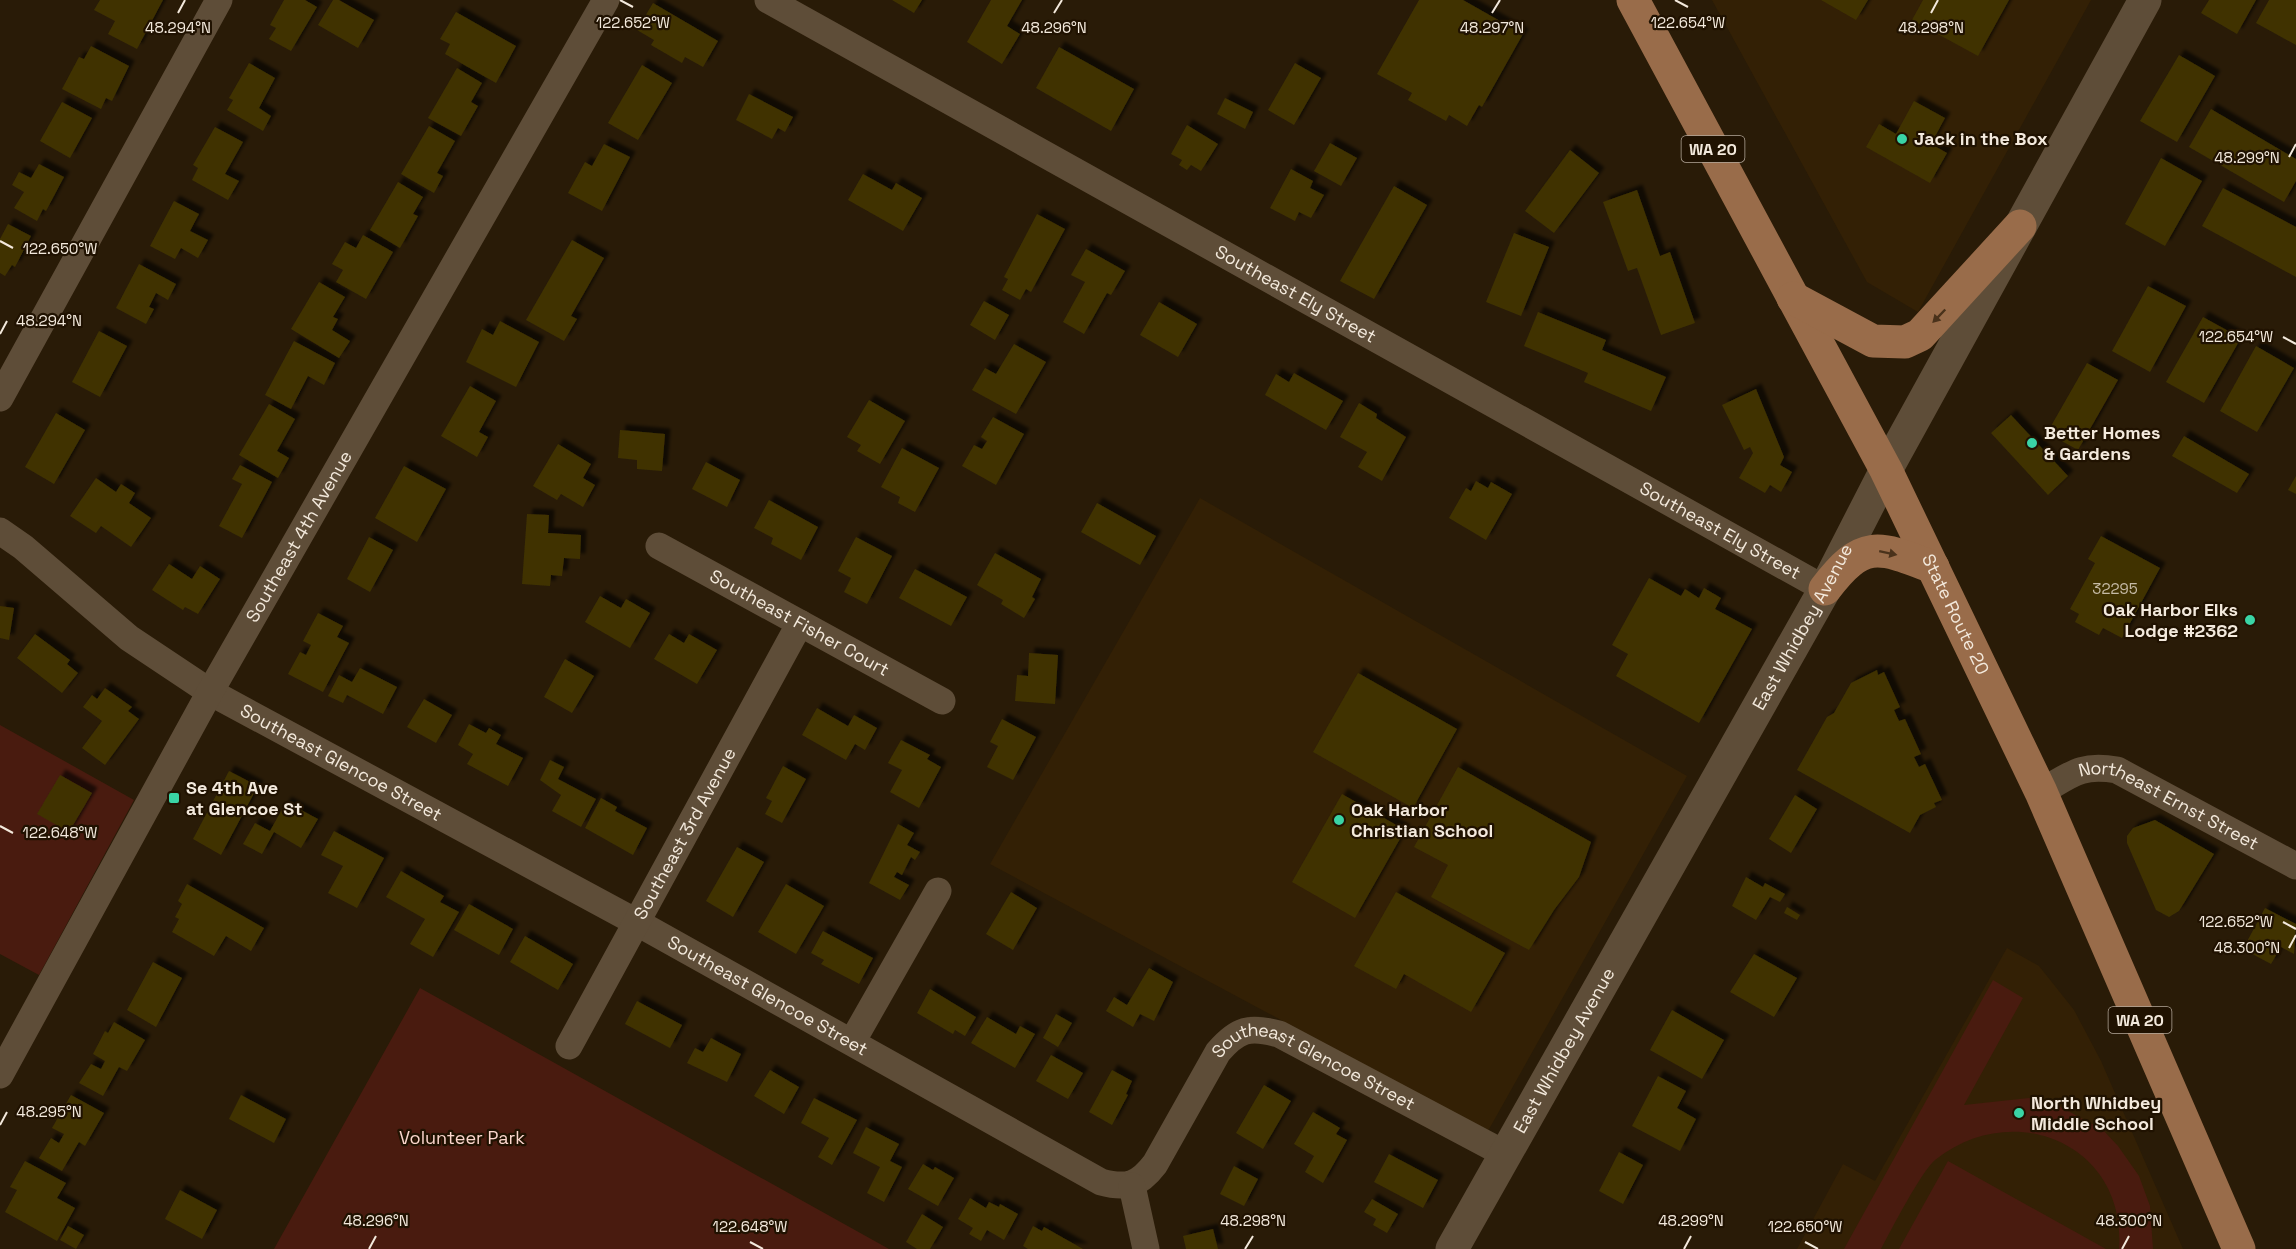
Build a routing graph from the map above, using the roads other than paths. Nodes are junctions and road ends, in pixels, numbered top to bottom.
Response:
1 (219, 0) edge
2 (606, 0) edge
3 (768, 0) edge
4 (1633, 0) edge
5 (2145, 0) edge
6 (2020, 226) junction
7 (1793, 298) junction
8 (0, 398) edge
9 (1886, 470) junction
10 (0, 531) edge
11 (659, 546) dead end
12 (1933, 567) junction
13 (1825, 589) junction
14 (800, 623) junction
15 (210, 692) junction
16 (942, 701) dead end
17 (2041, 792) junction
18 (2296, 866) edge
19 (938, 891) dead end
20 (636, 922) junction
21 (852, 1042) junction
22 (569, 1046) dead end
23 (0, 1075) edge
24 (1505, 1154) junction
25 (1132, 1186) junction
26 (1146, 1249) edge
27 (1452, 1249) edge
28 (2239, 1249) edge

1 - 8 street
2 - 15 street, Southeast 4th Avenue
3 - 13 street, Southeast Ely Street
4 - 7 main road, State Route 20 / WA 20
5 - 6 street, East Whidbey Avenue
6 -> 7 main road
6 - 9 street, East Whidbey Avenue
7 - 9 main road, State Route 20 / WA 20
9 - 12 main road, State Route 20 / WA 20
9 - 13 street, East Whidbey Avenue
10 - 15 street, Southeast Glencoe Street
11 - 14 street, Southeast Fisher Court
13 -> 12 main road
12 - 17 main road, State Route 20 / WA 20
13 - 24 street, East Whidbey Avenue
14 - 16 street, Southeast Fisher Court
14 - 20 street, Southeast 3rd Avenue
15 - 20 street, Southeast Glencoe Street
15 - 23 street, Southeast 4th Avenue
17 - 18 street, Northeast Ernst Street
17 - 28 main road, State Route 20 / WA 20
19 - 21 street
20 - 21 street, Southeast Glencoe Street
20 - 22 street, Southeast 3rd Avenue
21 - 25 street, Southeast Glencoe Street
24 - 25 street, Southeast Glencoe Street
24 - 27 street, East Whidbey Avenue
25 - 26 street

